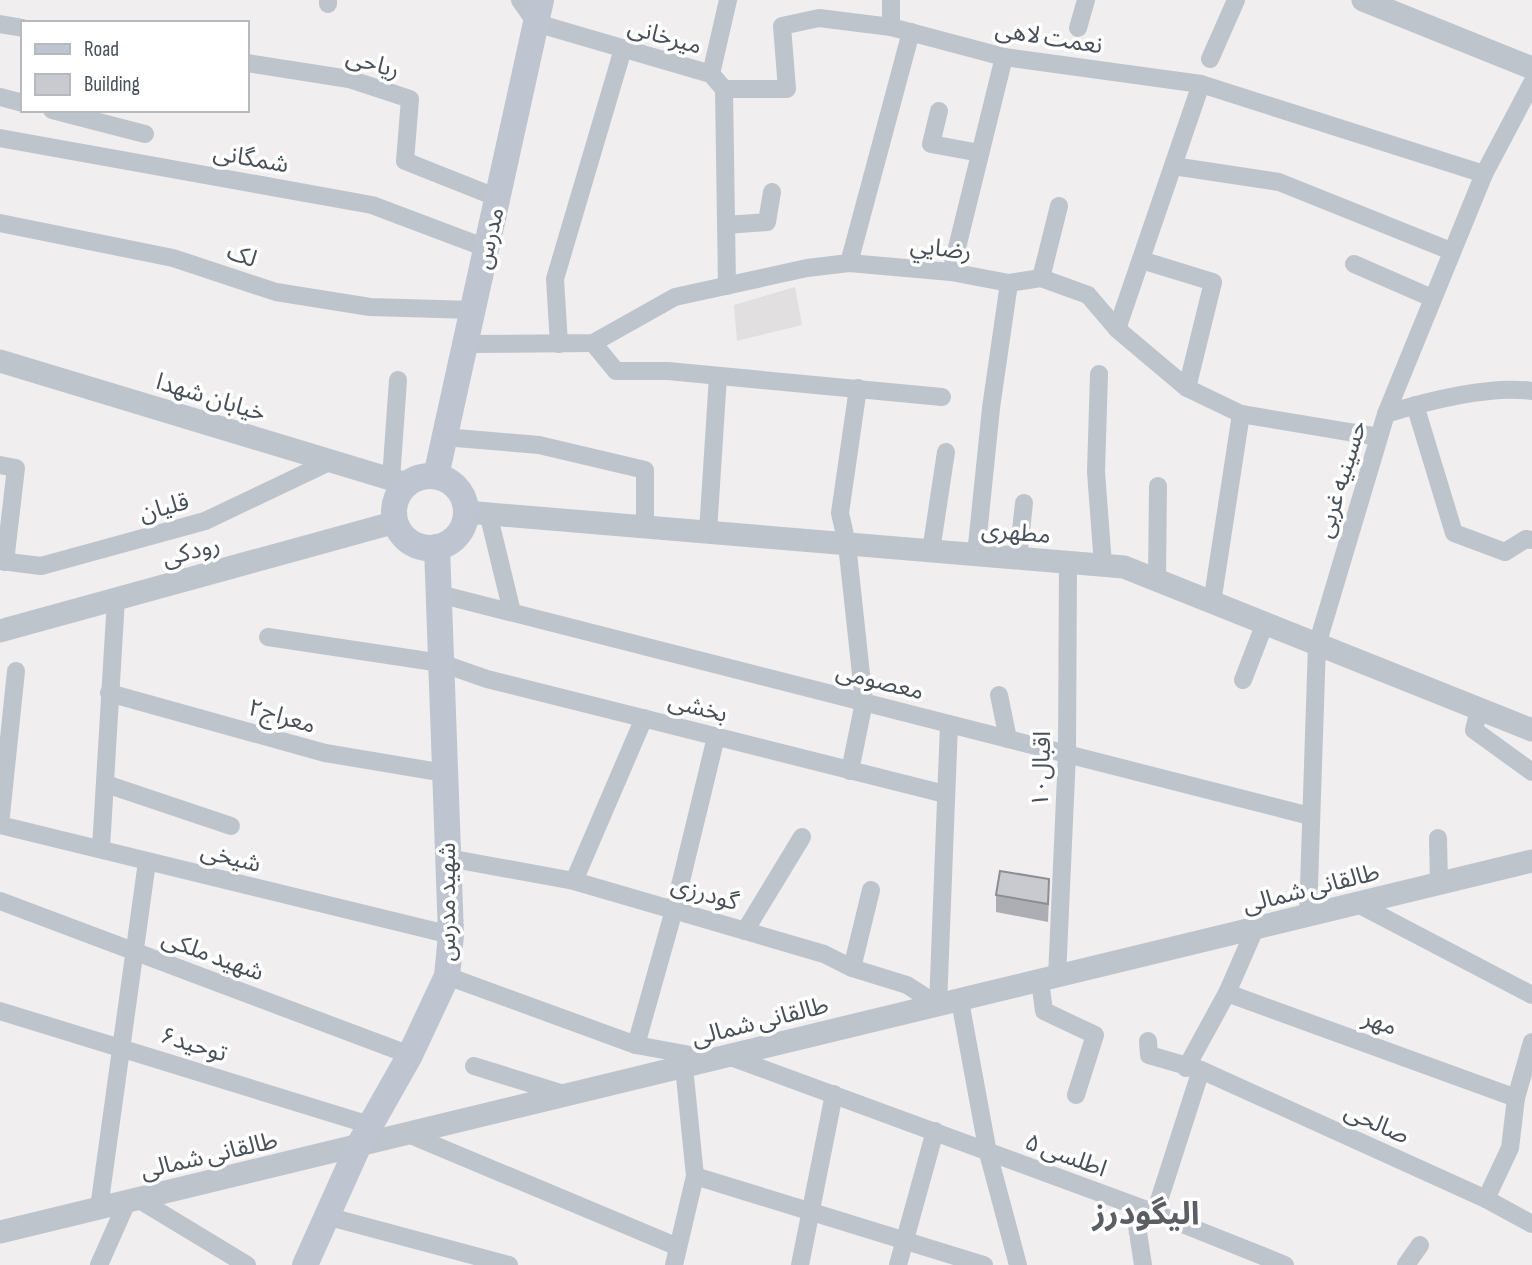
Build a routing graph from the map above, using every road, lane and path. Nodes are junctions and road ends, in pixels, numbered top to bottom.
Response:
1 (520, 0) edge
2 (728, 0) edge
3 (891, 0) edge
4 (1086, 0) edge
5 (1236, 0) edge
6 (1363, 0) edge
7 (1408, 9) edge
8 (539, 12) edge
9 (0, 24) edge
10 (891, 27) junction
11 (21, 28) edge
12 (1078, 28) dead end
13 (911, 32) junction
14 (623, 49) junction
15 (1004, 57) junction
16 (1210, 59) dead end
17 (248, 63) edge
18 (1532, 68) edge
19 (711, 74) junction
20 (1532, 83) edge
21 (1201, 84) junction
22 (724, 89) junction
23 (0, 97) edge
24 (21, 102) edge
25 (939, 111) dead end
26 (60, 112) edge
27 (145, 134) dead end
28 (0, 138) edge
29 (980, 153) junction
30 (1173, 166) junction
31 (1484, 174) junction
32 (772, 192) dead end
33 (498, 198) junction
34 (1059, 206) dead end
35 (0, 223) edge
36 (726, 225) junction
37 (486, 248) junction
38 (1451, 251) junction
39 (1141, 260) junction
40 (849, 263) junction
41 (1354, 264) dead end
42 (951, 272) junction
43 (1041, 278) junction
44 (1009, 283) junction
45 (727, 286) junction
46 (1432, 298) junction
47 (472, 310) junction
48 (1117, 329) junction
49 (593, 343) junction
50 (465, 344) junction
51 (559, 344) junction
52 (0, 360) edge
53 (1099, 374) dead end
54 (718, 376) junction
55 (398, 380) dead end
56 (858, 388) junction
57 (1187, 388) junction
58 (1532, 391) edge
59 (942, 397) dead end
60 (1415, 405) junction
61 (1241, 414) junction
62 (1386, 414) junction
63 (444, 437) junction
64 (1379, 437) junction
65 (946, 452) dead end
66 (331, 461) junction
67 (0, 465) edge
68 (436, 476) junction
69 (399, 482) junction
70 (1158, 486) dead end
71 (1024, 503) dead end
72 (477, 512) junction
73 (396, 522) junction
74 (645, 527) junction
75 (708, 532) junction
76 (1532, 540) edge
77 (847, 544) junction
78 (437, 547) junction
79 (931, 551) junction
80 (975, 555) junction
81 (1018, 558) junction
82 (2, 562) edge
83 (1068, 562) junction
84 (1103, 565) junction
85 (1157, 580) junction
86 (439, 594) junction
87 (116, 599) junction
88 (1212, 603) junction
89 (512, 612) junction
90 (1265, 624) junction
91 (0, 631) edge
92 (268, 637) dead end
93 (1317, 645) junction
94 (441, 663) junction
95 (16, 671) dead end
96 (1243, 680) dead end
97 (110, 694) junction
98 (999, 695) dead end
99 (864, 702) junction
100 (1479, 709) junction
101 (644, 718) junction
102 (949, 724) junction
103 (1532, 730) edge
104 (716, 737) junction
105 (1008, 739) junction
106 (1067, 754) junction
107 (850, 771) junction
108 (1532, 772) edge
109 (445, 773) junction
110 (106, 784) junction
111 (945, 794) junction
112 (1310, 816) junction
113 (0, 825) edge
114 (231, 825) dead end
115 (802, 837) dead end
116 (1438, 838) dead end
117 (101, 848) junction
118 (448, 858) junction
119 (1532, 861) edge
120 (147, 862) junction
121 (574, 881) junction
122 (1439, 884) junction
123 (871, 890) dead end
124 (0, 901) edge
125 (1356, 903) junction
126 (674, 910) junction
127 (1308, 916) junction
128 (1255, 929) junction
129 (745, 931) junction
130 (451, 935) junction
131 (134, 952) junction
132 (852, 968) junction
133 (447, 976) junction
134 (1048, 979) junction
135 (1227, 993) junction
136 (1532, 995) edge
137 (949, 1003) junction
138 (0, 1011) edge
139 (1148, 1041) dead end
140 (1532, 1042) edge
141 (636, 1045) junction
142 (121, 1047) junction
143 (410, 1055) junction
144 (721, 1058) junction
145 (474, 1066) dead end
146 (684, 1067) junction
147 (1194, 1069) junction
148 (834, 1094) junction
149 (567, 1095) junction
150 (1076, 1095) dead end
151 (1516, 1098) junction
152 (935, 1131) junction
153 (408, 1133) junction
154 (366, 1136) junction
155 (988, 1153) junction
156 (695, 1176) junction
157 (1486, 1199) junction
158 (133, 1200) junction
159 (1134, 1206) junction
160 (99, 1208) junction
161 (809, 1211) junction
162 (1155, 1213) junction
163 (326, 1216) junction
164 (1532, 1224) edge
165 (0, 1232) edge
166 (904, 1241) junction
167 (1420, 1245) dead end
168 (678, 1247) junction
169 (99, 1265) edge
170 (247, 1265) edge
171 (305, 1265) edge
172 (509, 1265) edge
173 (674, 1265) edge
174 (800, 1265) edge
175 (898, 1265) edge
176 (984, 1265) edge
177 (1018, 1265) edge
178 (1143, 1265) edge
179 (1285, 1265) edge
180 (1406, 1265) edge

1 - 8 street
2 - 19 street
3 - 10 street
4 - 12 street
5 - 16 street
6 - 7 street
7 - 18 street
8 - 14 street, میرخانی
8 - 33 main road, مدرس
9 - 11 street
10 - 13 street, نعمت لاهی
10 - 22 street
13 - 15 street, نعمت لاهی
13 - 40 street
14 - 19 street, میرخانی
14 - 51 street
15 - 21 street, نعمت لاهی
15 - 29 street
17 - 33 street, ریاحی
19 - 22 street, میرخانی
20 - 31 street, حسینیه غربی
21 - 30 street
21 - 31 street, نعمت لاهی
22 - 36 street
23 - 24 street
25 - 29 street
26 - 27 street
28 - 37 street, شمگانی
29 - 42 street
30 - 38 street
30 - 39 street
31 - 38 street, حسینیه غربی
32 - 36 street
33 - 37 main road, مدرس
34 - 43 street
35 - 47 street, لک
36 - 45 street
37 - 47 main road, مدرس
38 - 46 street, حسینیه غربی
39 - 48 street
39 - 57 street
40 - 42 street, رضایي
40 - 45 street, رضایي
41 - 46 street
42 - 44 street, رضایي
43 - 44 street, رضایي
43 - 48 street, رضایي
44 - 80 street
45 - 49 street, رضایي
46 - 62 street, حسینیه غربی
47 - 50 main road, مدرس
48 - 57 street, رضایي
49 - 51 street, رضایي
49 - 54 street
50 - 51 street, رضایي
50 - 63 main road, مدرس
52 - 66 street, خیابان شهدا
53 - 84 street
54 - 56 street
54 - 75 street
55 - 69 street
56 - 59 street
56 - 77 street
57 - 61 street, رضایي
58 - 60 street
60 - 62 street
60 - 76 street
61 - 64 street, رضایي
61 - 88 street
62 - 64 street, حسینیه غربی
63 - 68 main road, مدرس
63 - 74 street
64 - 93 street, حسینیه غربی
65 - 79 street
66 - 69 street, خیابان شهدا
66 - 82 street, قلیان
67 - 82 street
68 - 69 main road
68 - 72 main road
69 - 73 main road
70 - 85 street
71 - 81 street
72 - 74 street, مطهری
72 - 78 main road
72 - 89 street
73 - 78 main road
73 - 87 street, رودکی
74 - 75 street, مطهری
75 - 77 street, مطهری
77 - 79 street, مطهری
77 - 99 street
78 - 86 main road, شهید مدرس
79 - 80 street, مطهری
80 - 81 street, مطهری
81 - 83 street, مطهری
83 - 84 street, مطهری
83 - 106 street, اقبال۱۰
84 - 85 street, مطهری
85 - 88 street, مطهری
86 - 89 street, معصومی
86 - 94 main road, شهید مدرس
87 - 91 street, رودکی
87 - 97 street
88 - 90 street, مطهری
89 - 99 street, معصومی
90 - 93 street, مطهری
90 - 96 street
92 - 94 street, بخشی
93 - 100 street, مطهری
93 - 112 street, حسینیه غربی
94 - 101 street, بخشی
94 - 109 main road, شهید مدرس
95 - 113 street
97 - 109 street, معراج۲
97 - 110 street
98 - 105 street
99 - 102 street, معصومی
99 - 107 street
100 - 103 street, مطهری
100 - 108 street
101 - 104 street, بخشی
101 - 121 street
102 - 105 street, معصومی
102 - 111 street
104 - 107 street, بخشی
104 - 126 street
105 - 106 street, معصومی
106 - 112 street, معصومی
106 - 134 street, اقبال۱۰
107 - 111 street, بخشی
109 - 118 main road, شهید مدرس
110 - 114 street
110 - 117 street
111 - 137 street
112 - 127 street, حسینیه غربی
113 - 117 street, شیخی
115 - 129 street
116 - 122 street
117 - 120 street, شیخی
118 - 121 street, گودرزی
118 - 130 main road, شهید مدرس
119 - 122 street, طالقانی شمالی
120 - 130 street, شیخی
120 - 131 street
121 - 126 street, گودرزی
122 - 125 street, طالقانی شمالی
123 - 132 street
124 - 131 street, شهید ملکی
125 - 127 street, طالقانی شمالی
125 - 136 street
126 - 129 street, گودرزی
126 - 141 street
127 - 128 street, طالقانی شمالی
128 - 134 street, طالقانی شمالی
128 - 135 street
129 - 132 street, گودرزی
130 - 133 main road, شهید مدرس
131 - 142 street
131 - 143 street, شهید ملکی
132 - 137 street, گودرزی
133 - 141 street, اطلسی ۵
133 - 143 main road, شهید مدرس
134 - 137 street, طالقانی شمالی
134 - 150 street, اقبال۱۰
135 - 147 street
135 - 151 street, مهر
137 - 144 street, طالقانی شمالی
137 - 155 street
138 - 142 street, توحید۶
139 - 147 street, صالحی
140 - 151 street
141 - 144 street, اطلسی ۵
142 - 154 street, توحید۶
142 - 160 street
143 - 154 main road, شهید مدرس
144 - 146 street, طالقانی شمالی
144 - 148 street, اطلسی ۵
145 - 149 street
146 - 149 street, طالقانی شمالی
146 - 156 street
147 - 157 street, صالحی
147 - 162 street
148 - 152 street, اطلسی ۵
148 - 161 street
149 - 153 street, طالقانی شمالی
151 - 157 street
152 - 155 street, اطلسی ۵
152 - 166 street
153 - 154 street, طالقانی شمالی
153 - 168 street
154 - 158 street, طالقانی شمالی
154 - 163 main road, شهید مدرس
155 - 159 street, اطلسی ۵
155 - 177 street
156 - 161 street
156 - 168 street
157 - 164 street, صالحی
158 - 160 street, طالقانی شمالی
158 - 169 street
158 - 170 street
159 - 162 street, اطلسی ۵
159 - 178 street
160 - 165 street, طالقانی شمالی
161 - 166 street
161 - 174 street
162 - 179 street, اطلسی ۵
163 - 171 main road, شهید مدرس
163 - 172 street
166 - 175 street
166 - 176 street
167 - 180 street
168 - 173 street

